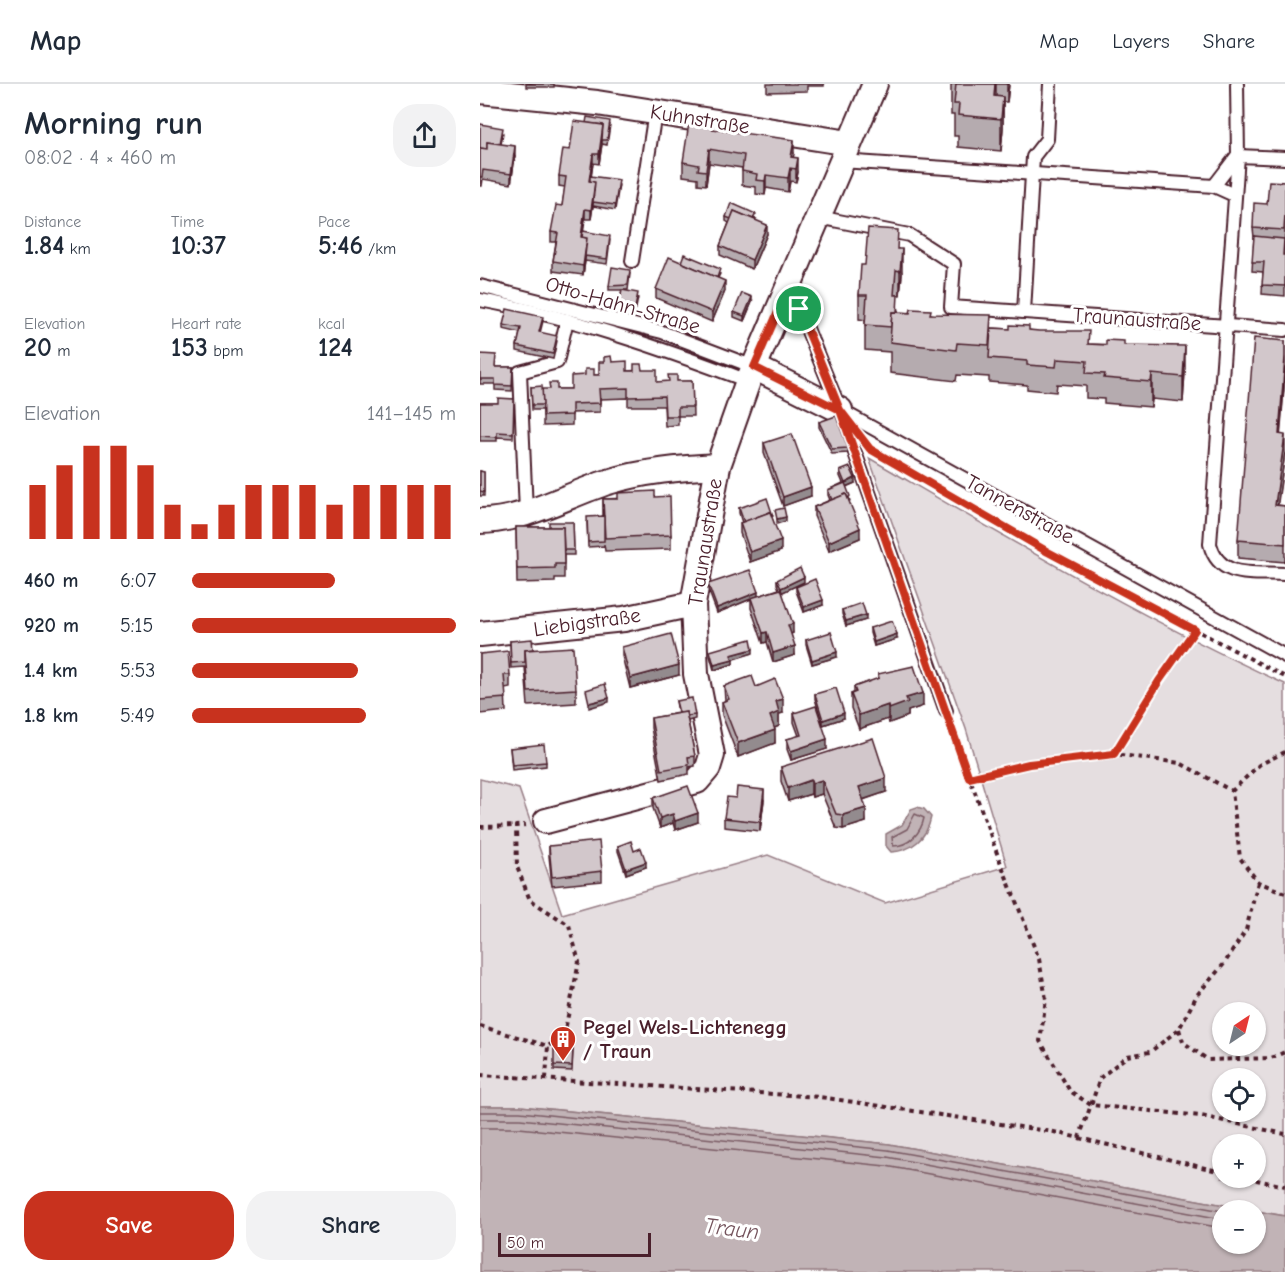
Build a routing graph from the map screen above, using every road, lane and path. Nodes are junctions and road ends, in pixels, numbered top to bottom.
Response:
1 (874, 84) edge
2 (1050, 84) edge
3 (1237, 84) edge
4 (480, 91) edge
5 (654, 112) junction
6 (845, 152) junction
7 (1238, 156) junction
8 (1285, 158) edge
9 (1032, 173) junction
10 (1214, 186) junction
11 (1234, 195) junction
12 (818, 217) junction
13 (632, 261) dead end
14 (480, 286) edge
15 (785, 296) junction
16 (480, 300) edge
17 (1024, 312) junction
18 (567, 320) junction
19 (1226, 325) junction
20 (1285, 330) edge
21 (751, 374) junction
22 (840, 410) junction
23 (864, 441) dead end
24 (718, 466) junction
25 (526, 512) junction
26 (480, 521) edge
27 (1285, 574) edge
28 (693, 604) junction
29 (1195, 630) junction
30 (480, 634) edge
31 (1285, 656) edge
32 (1285, 676) edge
33 (946, 711) joint
34 (1285, 752) edge
35 (1114, 754) junction
36 (969, 778) junction
37 (1232, 791) junction
38 (546, 821) joint
39 (516, 826) junction
40 (480, 827) edge
41 (1258, 882) junction
42 (1285, 893) edge
43 (480, 1026) edge
44 (1179, 1029) junction
45 (548, 1046) junction
46 (1285, 1052) edge
47 (480, 1075) edge
48 (546, 1079) junction
49 (1091, 1105) junction
50 (1285, 1134) edge
51 (1079, 1137) junction
52 (1212, 1170) edge
53 (1266, 1182) edge
54 (1285, 1186) edge

1 - 6 street, Traunaustraße
2 - 9 lane
3 - 7 lane
4 - 5 street, Kuhnstraße
5 - 6 street, Kuhnstraße
5 - 13 lane
6 - 9 lane
6 - 12 street, Traunaustraße
7 - 8 lane
7 - 10 lane
7 - 11 lane
9 - 10 lane
9 - 17 lane
10 - 11 lane
11 - 19 lane
12 - 15 street, Traunaustraße
12 - 17 lane, Traunaustraße
14 - 21 lane, Otto-Hahn-Straße
15 - 21 street, Traunaustraße
15 - 22 lane
16 - 18 lane, Otto-Hahn-Straße
17 - 19 lane, Traunaustraße
18 - 21 lane, Otto-Hahn-Straße
18 - 25 lane
19 - 20 lane, Traunaustraße
19 - 27 lane
21 - 22 street, Tannenstraße
21 - 24 street, Traunaustraße
22 - 31 lane, Tannenstraße
22 - 33 lane
23 - 29 path
24 - 25 street
24 - 28 street, Traunaustraße
25 - 26 street
28 - 30 street, Liebigstraße
28 - 38 street, Traunaustraße
29 - 32 path
29 - 35 path
33 - 36 path
34 - 37 path
35 - 36 path
35 - 37 path
36 - 49 path
37 - 41 path
38 - 39 path
39 - 40 path
39 - 45 path
41 - 42 path
41 - 44 path
43 - 45 path
44 - 46 path
44 - 49 path
45 - 48 path
47 - 48 path
48 - 51 path
49 - 50 path
49 - 51 path
51 - 52 path
53 - 54 path

